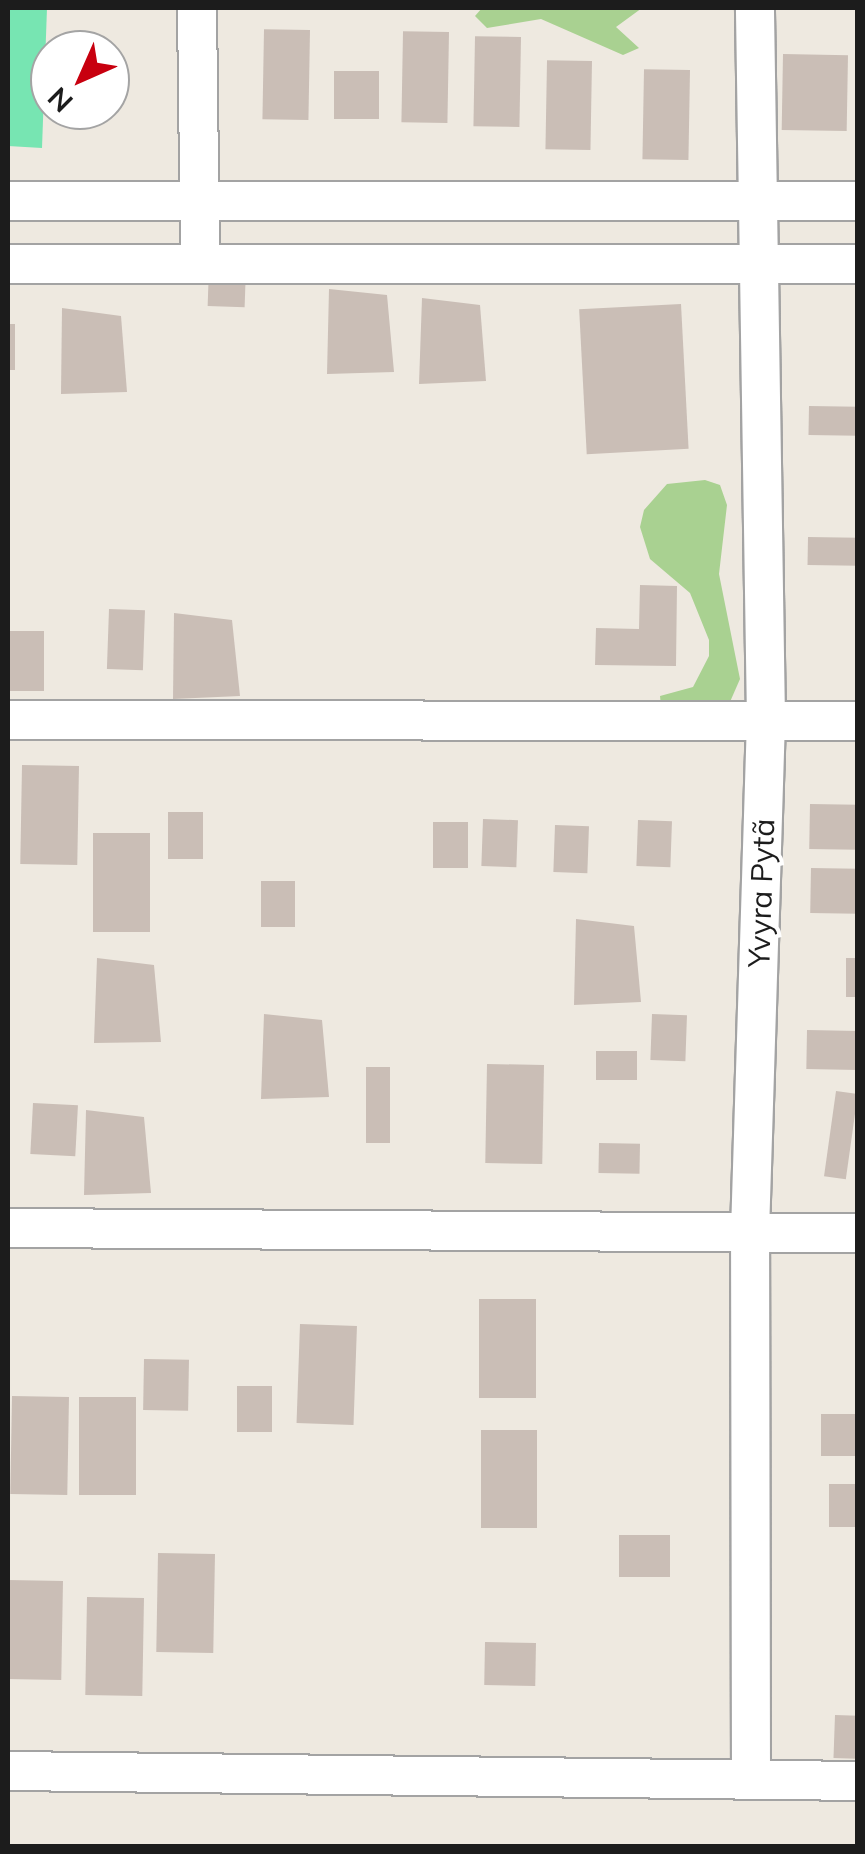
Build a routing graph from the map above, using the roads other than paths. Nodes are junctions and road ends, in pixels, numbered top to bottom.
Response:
1 (197, 8) edge
2 (755, 8) edge
3 (200, 200) junction
4 (758, 200) junction
5 (8, 201) edge
6 (858, 201) edge
7 (8, 264) edge
8 (200, 264) junction
9 (758, 264) junction
10 (858, 264) edge
11 (8, 720) edge
12 (766, 720) junction
13 (858, 721) edge
14 (8, 1228) edge
15 (750, 1232) junction
16 (858, 1233) edge
17 (8, 1771) edge
18 (751, 1779) junction
19 (858, 1780) edge

1 - 3 street
2 - 4 street, Yvyra Pytã
3 - 4 street
3 - 5 street
3 - 8 street
4 - 6 street
4 - 9 street, Yvyra Pytã
7 - 8 street
8 - 9 street
9 - 10 street
9 - 12 street, Yvyra Pytã
11 - 12 street
12 - 13 street
12 - 15 street, Yvyra Pytã
14 - 15 street
15 - 16 street
15 - 18 street, Yvyra Pytã
17 - 18 street
18 - 19 street

